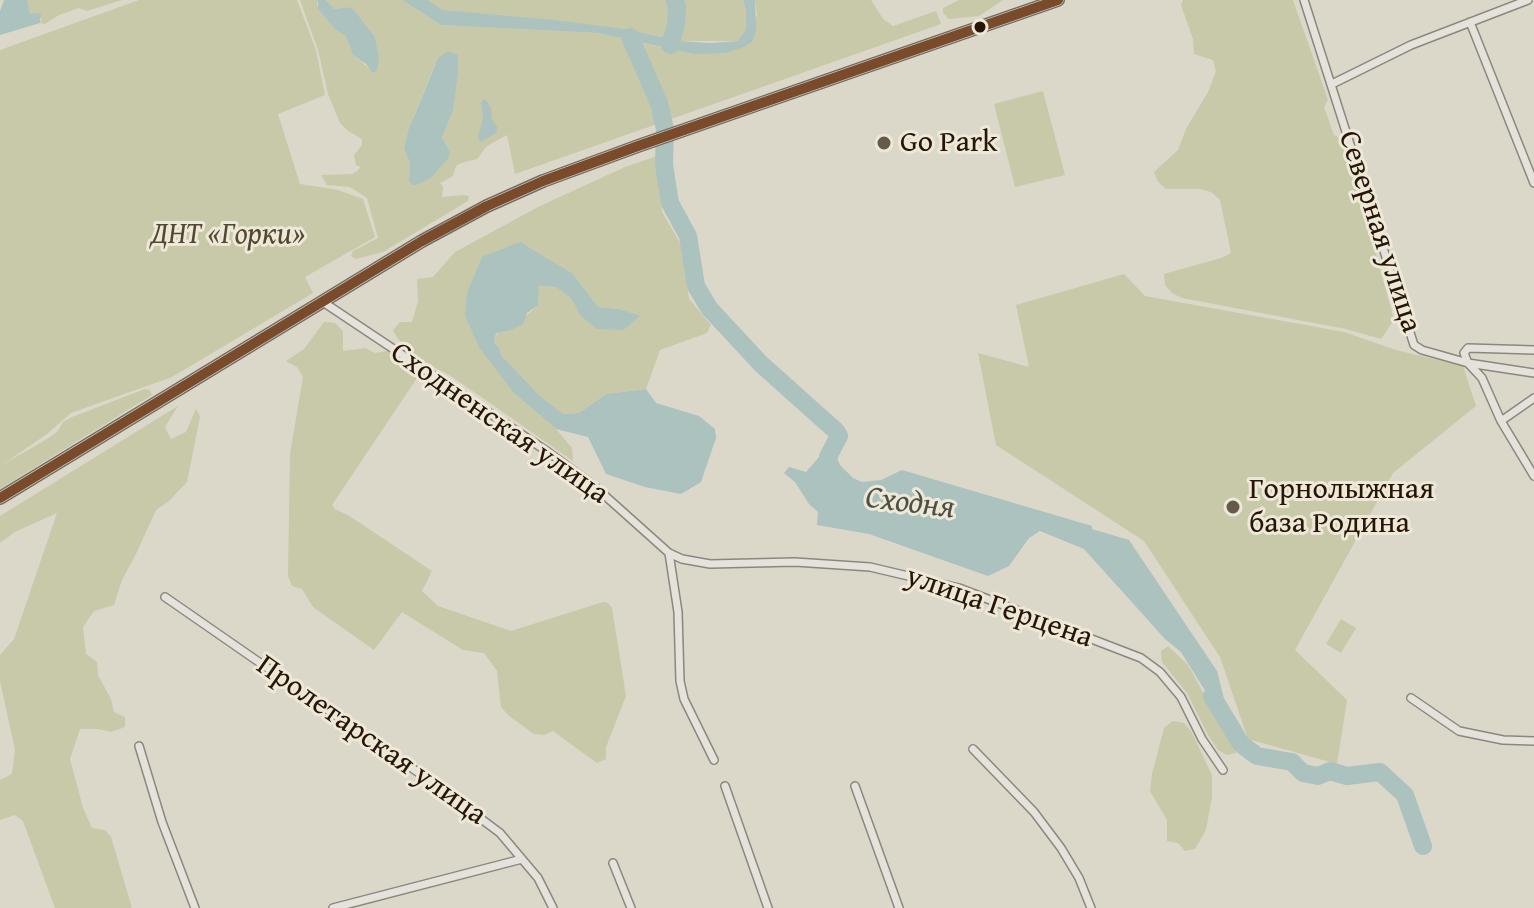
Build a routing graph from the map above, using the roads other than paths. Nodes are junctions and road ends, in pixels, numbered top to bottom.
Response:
1 (1058, 0) edge
2 (1304, 0) edge
3 (1528, 0) edge
4 (1470, 22) junction
5 (1332, 84) junction
6 (1534, 183) edge
7 (323, 302) junction
8 (1534, 350) edge
9 (1468, 363) junction
10 (1534, 373) edge
11 (1534, 398) edge
12 (1501, 421) junction
13 (1534, 476) edge
14 (0, 498) edge
15 (669, 553) junction
16 (165, 597) dead end
17 (1411, 698) dead end
18 (1534, 741) edge
19 (139, 746) dead end
20 (973, 749) dead end
21 (714, 760) dead end
22 (1223, 770) dead end
23 (725, 786) dead end
24 (855, 786) dead end
25 (522, 859) junction
26 (613, 863) dead end
27 (367, 904) edge
28 (195, 908) edge
29 (333, 908) edge
30 (553, 908) edge
31 (631, 908) edge
32 (768, 908) edge
33 (899, 908) edge
34 (1091, 908) edge

1 - 7 main road
2 - 5 street, Северная улица
3 - 4 street
4 - 5 street
4 - 6 street
5 - 9 street, Северная улица
7 - 14 main road
7 - 15 street, Сходненская улица
8 - 9 street
9 - 10 street, Северная улица
9 - 12 street
11 - 12 street
12 - 13 street
15 - 21 street
15 - 22 street, улица Герцена
16 - 25 street, Пролетарская улица
17 - 18 street
19 - 28 street
20 - 34 street
23 - 32 street
24 - 33 street
25 - 27 street
25 - 30 street, Пролетарская улица
26 - 31 street
27 - 29 street

